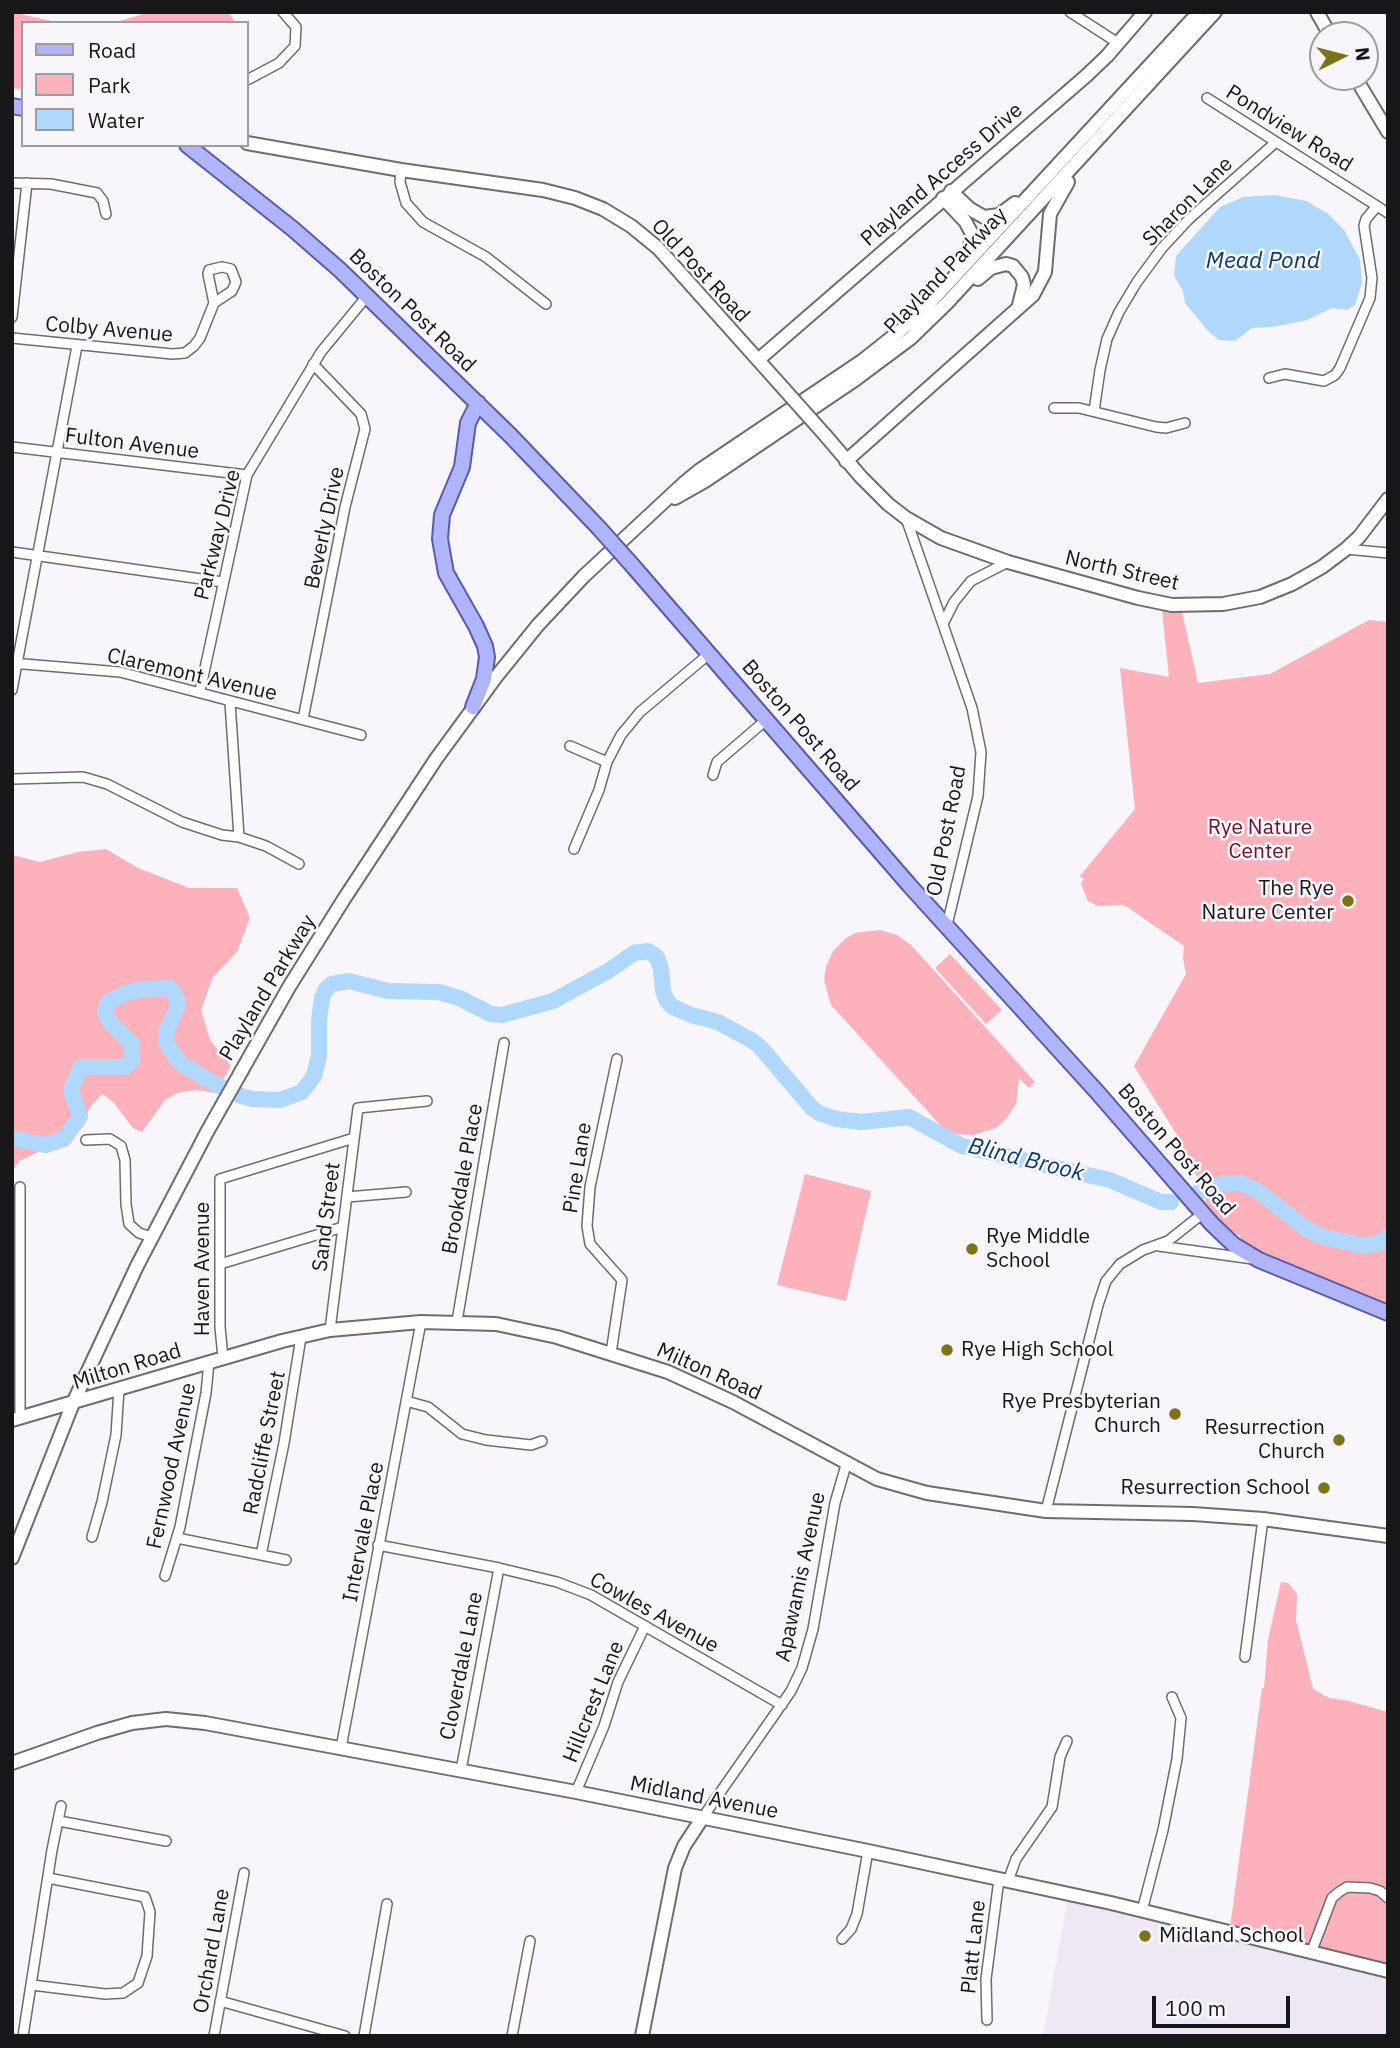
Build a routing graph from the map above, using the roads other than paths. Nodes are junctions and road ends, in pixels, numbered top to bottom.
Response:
1 (283, 12) edge
2 (1070, 12) edge
3 (1145, 12) edge
4 (1199, 12) edge
5 (1214, 12) edge
6 (1118, 43) junction
7 (248, 79) edge
8 (1364, 91) edge
9 (1207, 98) dead end
10 (1388, 131) edge
11 (1096, 141) junction
12 (1276, 142) junction
13 (248, 143) edge
14 (190, 147) edge
15 (1065, 158) junction
16 (401, 170) junction
17 (12, 183) edge
18 (27, 183) junction
19 (947, 195) junction
20 (1377, 206) junction
21 (1388, 213) edge
22 (106, 215) dead end
23 (367, 296) junction
24 (214, 303) dead end
25 (546, 304) dead end
26 (1016, 311) junction
27 (935, 316) junction
28 (12, 317) edge
29 (915, 319) junction
30 (12, 338) edge
31 (77, 346) junction
32 (758, 360) junction
33 (313, 364) junction
34 (1269, 378) dead end
35 (478, 403) junction
36 (1054, 408) dead end
37 (1094, 411) junction
38 (1185, 423) dead end
39 (12, 447) edge
40 (57, 453) junction
41 (846, 461) junction
42 (247, 475) junction
43 (1388, 499) edge
44 (662, 505) junction
45 (906, 518) junction
46 (1346, 549) junction
47 (12, 552) edge
48 (1388, 553) edge
49 (36, 555) junction
50 (1008, 562) junction
51 (223, 582) junction
52 (943, 624) junction
53 (709, 654) junction
54 (14, 664) edge
55 (12, 690) edge
56 (200, 691) junction
57 (230, 702) junction
58 (473, 707) junction
59 (303, 719) junction
60 (766, 720) junction
61 (361, 735) dead end
62 (570, 746) dead end
63 (607, 762) junction
64 (713, 775) dead end
65 (12, 779) edge
66 (239, 837) junction
67 (574, 849) dead end
68 (299, 864) dead end
69 (947, 925) junction
70 (504, 1043) dead end
71 (617, 1059) dead end
72 (427, 1101) dead end
73 (355, 1138) junction
74 (86, 1140) dead end
75 (20, 1187) dead end
76 (406, 1192) dead end
77 (347, 1197) junction
78 (1202, 1214) junction
79 (344, 1227) junction
80 (152, 1237) junction
81 (1158, 1246) junction
82 (1259, 1260) junction
83 (220, 1264) junction
84 (1388, 1313) edge
85 (457, 1321) junction
86 (421, 1322) junction
87 (330, 1330) junction
88 (301, 1336) junction
89 (611, 1353) junction
90 (223, 1358) junction
91 (209, 1362) junction
92 (118, 1389) junction
93 (405, 1401) junction
94 (73, 1403) junction
95 (16, 1419) edge
96 (542, 1441) dead end
97 (846, 1465) junction
98 (1046, 1511) junction
99 (1263, 1519) junction
100 (1388, 1536) edge
101 (92, 1537) dead end
102 (177, 1538) junction
103 (379, 1545) junction
104 (261, 1555) junction
105 (12, 1558) edge
106 (286, 1560) dead end
107 (499, 1568) junction
108 (165, 1576) dead end
109 (645, 1626) junction
110 (1245, 1657) dead end
111 (1172, 1696) dead end
112 (782, 1705) junction
113 (1068, 1741) dead end
114 (341, 1748) junction
115 (12, 1763) edge
116 (461, 1770) junction
117 (576, 1793) junction
118 (61, 1806) dead end
119 (703, 1817) junction
120 (58, 1821) junction
121 (166, 1841) dead end
122 (868, 1851) junction
123 (244, 1873) dead end
124 (48, 1878) junction
125 (1004, 1880) junction
126 (1388, 1898) edge
127 (387, 1904) dead end
128 (1142, 1911) junction
129 (842, 1939) dead end
130 (530, 1941) dead end
131 (1311, 1953) junction
132 (1388, 1971) edge
133 (32, 1985) junction
134 (220, 2001) junction
135 (987, 2020) dead end
136 (23, 2036) edge
137 (214, 2036) edge
138 (345, 2036) edge
139 (364, 2036) edge
140 (512, 2036) edge
141 (642, 2036) edge

1 - 7 street
2 - 6 street
3 - 6 street, Playland Access Drive
4 - 15 street, Playland Parkway
5 - 11 street, Playland Parkway
6 - 19 street, Playland Access Drive
8 - 10 street
9 - 12 street, Pondview Road
11 - 26 street
11 - 27 street, Playland Parkway
12 - 20 street, Pondview Road
12 - 37 street, Sharon Lane
13 - 16 street, Old Post Road
14 - 23 main road, Boston Post Road
15 - 19 street
15 - 29 street, Playland Parkway
16 - 25 street
16 - 32 street, Old Post Road
17 - 18 street
18 - 22 street
18 - 28 street
19 - 29 street
19 - 32 street, Playland Access Drive
20 - 21 street, Pondview Road
20 - 34 street
23 - 33 street, Parkway Drive
23 - 35 main road, Boston Post Road
24 - 31 street, Colby Avenue
26 - 27 street
26 - 41 street
27 - 44 street, Playland Parkway
29 - 44 street, Playland Parkway
30 - 31 street, Colby Avenue
31 - 40 street
32 - 41 street, Old Post Road, bridge
33 - 42 street, Parkway Drive
33 - 59 street, Beverly Drive
35 - 53 main road, Boston Post Road, bridge
35 - 58 main road
36 - 37 street
37 - 38 street
39 - 40 street, Fulton Avenue
40 - 42 street, Fulton Avenue
40 - 49 street
41 - 45 street, Old Post Road
42 - 51 street, Parkway Drive
43 - 46 street, North Street
44 - 58 street, Playland Parkway
45 - 50 street, North Street
45 - 52 street, Old Post Road
46 - 48 street
46 - 50 street, North Street
47 - 49 street
49 - 51 street
49 - 54 street
50 - 52 street
51 - 56 street, Parkway Drive
52 - 69 street, Old Post Road
53 - 60 main road, Boston Post Road
53 - 63 street
54 - 55 street
54 - 56 street, Claremont Avenue
56 - 57 street, Claremont Avenue
57 - 59 street, Claremont Avenue
57 - 66 street
58 - 80 street, Playland Parkway
59 - 61 street, Claremont Avenue
60 - 64 street
60 - 69 main road, Boston Post Road
62 - 63 street
63 - 67 street
65 - 66 street
66 - 68 street
69 - 78 main road, Boston Post Road
70 - 85 street, Brookdale Place
71 - 89 street, Pine Lane
72 - 73 street, Sand Street
73 - 77 street, Sand Street
73 - 83 street, Haven Avenue
74 - 80 street
75 - 95 street
76 - 77 street
77 - 79 street, Sand Street
78 - 81 street
78 - 82 main road, Boston Post Road
79 - 83 street
79 - 87 street, Sand Street
80 - 94 street, Playland Parkway
81 - 82 street
81 - 98 street
82 - 84 main road, Boston Post Road
83 - 90 street, Haven Avenue
85 - 86 street, Milton Road
85 - 89 street, Milton Road
86 - 87 street, Milton Road
86 - 93 street, Intervale Place
87 - 88 street, Milton Road
88 - 90 street, Milton Road
88 - 104 street, Radcliffe Street
89 - 97 street, Milton Road
90 - 91 street, Milton Road
91 - 92 street, Milton Road
91 - 102 street, Fernwood Avenue
92 - 94 street, Milton Road
92 - 101 street
93 - 96 street
93 - 103 street, Intervale Place
94 - 95 street, Milton Road
94 - 105 street, Playland Parkway
97 - 98 street, Milton Road
97 - 112 street, Apawamis Avenue
98 - 99 street, Milton Road
99 - 100 street, Milton Road
99 - 110 street
102 - 104 street
102 - 108 street, Fernwood Avenue
103 - 107 street, Cowles Avenue
103 - 114 street, Intervale Place
104 - 106 street
107 - 109 street, Cowles Avenue
107 - 116 street, Cloverdale Lane
109 - 112 street, Cowles Avenue
109 - 117 street, Hillcrest Lane
111 - 128 street
112 - 119 street, Apawamis Avenue
113 - 125 street, Platt Lane
114 - 115 street, Midland Avenue
114 - 116 street, Midland Avenue
116 - 117 street, Midland Avenue
117 - 119 street, Midland Avenue
118 - 120 street
119 - 122 street, Midland Avenue
119 - 141 street, Apawamis Avenue
120 - 121 street
120 - 124 street
122 - 125 street, Midland Avenue
122 - 129 street
123 - 134 street, Orchard Lane
124 - 133 street
124 - 133 street
125 - 128 street, Midland Avenue
125 - 135 street, Platt Lane
126 - 131 street
127 - 139 street
128 - 131 street, Midland Avenue
130 - 140 street
131 - 132 street, Midland Avenue
133 - 136 street
134 - 137 street, Orchard Lane
134 - 138 street

